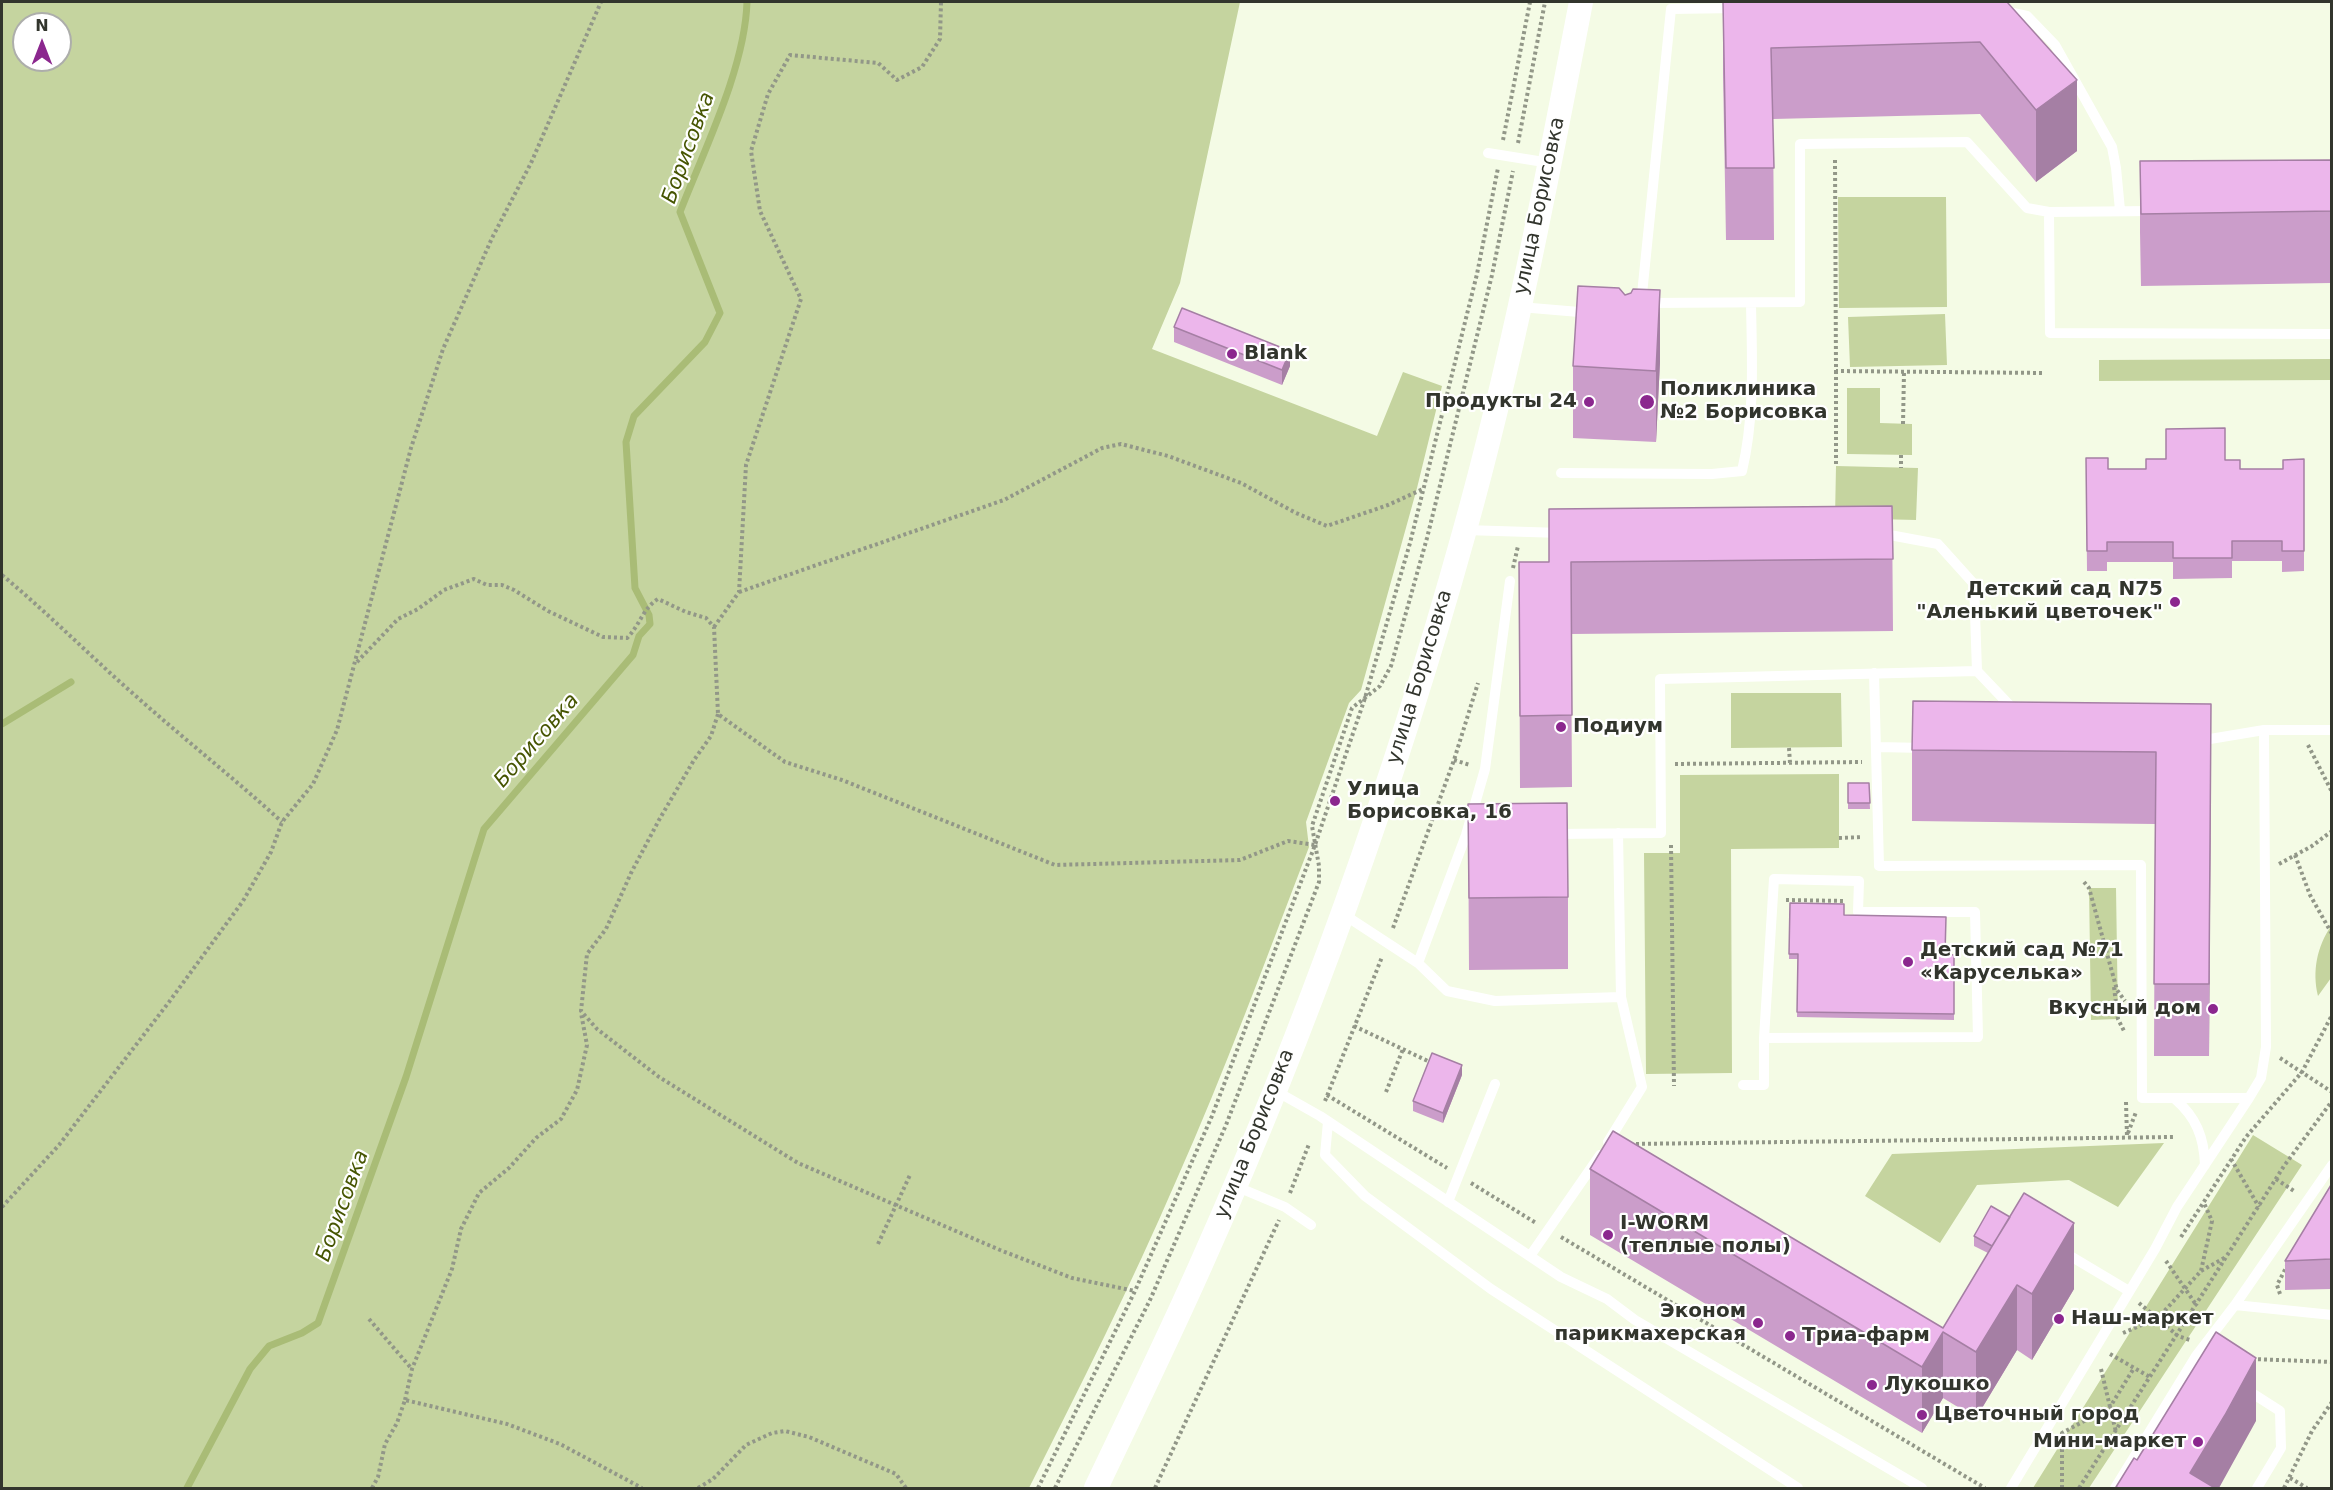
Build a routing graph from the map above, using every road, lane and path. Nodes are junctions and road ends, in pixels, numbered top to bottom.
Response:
1 (601, 2) edge
2 (941, 2) edge
3 (1545, 2) edge
4 (1581, 2) edge
5 (1672, 5) edge
6 (1754, 8) edge
7 (1988, 8) edge
8 (1835, 144) junction
9 (1488, 153) dead end
10 (1515, 157) junction
11 (1550, 163) junction
12 (2120, 210) junction
13 (2167, 211) edge
14 (2049, 212) junction
15 (1477, 274) dead end
16 (1751, 303) junction
17 (1520, 307) junction
18 (1607, 310) edge
19 (2331, 334) edge
20 (1836, 371) junction
21 (1904, 372) junction
22 (2043, 373) dead end
23 (1903, 424) dead end
24 (1901, 455) dead end
25 (1836, 466) dead end
26 (1901, 468) dead end
27 (1561, 473) dead end
28 (1423, 489) junction
29 (1465, 530) junction
30 (1867, 531) edge
31 (1521, 532) junction
32 (1567, 533) edge
33 (2, 575) edge
34 (1510, 581) joint
35 (739, 592) junction
36 (714, 627) junction
37 (356, 662) junction
38 (1977, 671) junction
39 (1874, 673) junction
40 (1497, 678) junction
41 (1365, 698) junction
42 (718, 714) junction
43 (2027, 723) edge
44 (2264, 730) junction
45 (2306, 730) junction
46 (2331, 730) edge
47 (2188, 743) edge
48 (1877, 747) junction
49 (1789, 748) dead end
50 (1936, 748) edge
51 (1878, 762) junction
52 (1790, 763) junction
53 (1661, 764) junction
54 (2331, 792) edge
55 (282, 822) junction
56 (2331, 831) edge
57 (1618, 833) junction
58 (1536, 834) edge
59 (1466, 835) junction
60 (1478, 835) edge
61 (1671, 835) dead end
62 (1878, 836) junction
63 (1839, 838) dead end
64 (1315, 845) junction
65 (2295, 855) junction
66 (2069, 864) junction
67 (2265, 869) junction
68 (1859, 881) junction
69 (1781, 900) dead end
70 (1343, 914) junction
71 (2331, 934) edge
72 (1387, 943) junction
73 (1418, 963) junction
74 (2113, 973) junction
75 (1621, 997) junction
76 (581, 1011) junction
77 (2331, 1015) edge
78 (1354, 1026) dead end
79 (2142, 1026) junction
80 (1764, 1038) junction
81 (2124, 1039) dead end
82 (1403, 1049) junction
83 (2266, 1056) junction
84 (1432, 1063) edge
85 (2302, 1072) junction
86 (1495, 1084) dead end
87 (1743, 1085) dead end
88 (1674, 1086) dead end
89 (1274, 1090) junction
90 (1386, 1092) dead end
91 (2331, 1092) edge
92 (2126, 1094) dead end
93 (1327, 1095) dead end
94 (2142, 1098) junction
95 (2249, 1098) junction
96 (2175, 1099) junction
97 (2331, 1101) edge
98 (1328, 1122) junction
99 (2127, 1137) junction
100 (2173, 1137) dead end
101 (1612, 1147) junction
102 (2231, 1160) junction
103 (2205, 1165) junction
104 (2331, 1165) edge
105 (910, 1175) dead end
106 (1460, 1176) junction
107 (1235, 1186) junction
108 (1448, 1202) junction
109 (2204, 1203) junction
110 (896, 1204) junction
111 (2, 1207) edge
112 (2259, 1207) junction
113 (1311, 1225) dead end
114 (1548, 1230) junction
115 (2179, 1242) dead end
116 (878, 1244) dead end
117 (2052, 1245) edge
118 (2155, 1249) junction
119 (2172, 1251) dead end
120 (1530, 1256) junction
121 (2227, 1257) junction
122 (2166, 1261) junction
123 (2288, 1266) edge
124 (2161, 1270) dead end
125 (2201, 1271) junction
126 (2184, 1289) junction
127 (1135, 1291) junction
128 (2129, 1291) junction
129 (2145, 1295) dead end
130 (2281, 1299) dead end
131 (2235, 1305) junction
132 (2197, 1306) junction
133 (2133, 1313) dead end
134 (2331, 1315) edge
135 (369, 1320) dead end
136 (2110, 1322) junction
137 (2128, 1323) dead end
138 (2122, 1333) junction
139 (2118, 1340) dead end
140 (2114, 1347) dead end
141 (2109, 1354) junction
142 (2101, 1368) junction
143 (2134, 1368) junction
144 (412, 1369) junction
145 (2095, 1377) dead end
146 (2151, 1377) junction
147 (2233, 1380) edge
148 (405, 1400) junction
149 (2331, 1401) edge
150 (2110, 1407) junction
151 (2068, 1424) dead end
152 (2116, 1432) junction
153 (2062, 1433) junction
154 (2057, 1442) dead end
155 (2290, 1478) junction
156 (372, 1488) edge
157 (642, 1488) edge
158 (698, 1488) edge
159 (906, 1488) edge
160 (1038, 1488) edge
161 (1055, 1488) edge
162 (1096, 1488) edge
163 (1798, 1488) edge
164 (1922, 1488) edge
165 (1984, 1488) edge
166 (2010, 1488) edge
167 (2062, 1488) edge
168 (2079, 1488) edge
169 (2115, 1488) edge
170 (2257, 1488) edge
171 (2284, 1488) edge
172 (2307, 1488) edge

1 - 37 path
2 - 35 path
3 - 10 path
4 - 11 street, улица Борисовка
5 - 6 lane
5 - 16 lane
7 - 12 lane
8 - 14 lane
8 - 16 lane
8 - 20 path
9 - 10 lane
10 - 11 lane
10 - 41 path
11 - 17 street, улица Борисовка
12 - 13 lane
12 - 14 lane
14 - 19 lane
15 - 28 path
16 - 27 lane
17 - 18 lane
17 - 29 street, улица Борисовка
20 - 21 path
20 - 25 path
21 - 22 path
21 - 23 path
24 - 26 path
28 - 35 path
28 - 41 path
29 - 31 lane
29 - 70 street, улица Борисовка
30 - 38 lane
31 - 32 lane
31 - 34 path
33 - 55 path
34 - 40 lane
35 - 36 path
36 - 37 path
36 - 42 path
37 - 55 path
38 - 39 lane
38 - 43 lane
39 - 48 lane
39 - 53 lane
40 - 59 lane
40 - 72 path
41 - 64 path
41 - 64 path
42 - 64 path
42 - 76 path
44 - 45 lane
44 - 47 lane
44 - 67 lane
45 - 46 lane
45 - 54 path
48 - 50 lane
48 - 51 lane
49 - 52 path
51 - 52 path
51 - 62 lane
52 - 53 path
53 - 57 lane
55 - 111 path
56 - 65 path
57 - 58 lane
57 - 75 lane
59 - 60 lane
59 - 73 lane
61 - 88 path
62 - 63 path
62 - 66 lane
64 - 127 path
64 - 161 path
65 - 67 path
65 - 71 path
66 - 74 path
66 - 79 lane
67 - 83 lane
68 - 69 path
68 - 80 lane
68 - 80 lane
70 - 72 lane
70 - 89 street, улица Борисовка
72 - 73 lane
73 - 75 lane
74 - 79 path
74 - 81 path
75 - 101 lane
76 - 110 path
76 - 144 path
77 - 85 path
78 - 82 path
79 - 94 lane
80 - 87 lane
82 - 84 path
82 - 90 path
83 - 85 path
83 - 95 lane
85 - 91 path
85 - 102 path
86 - 106 lane
89 - 98 lane
89 - 107 street, улица Борисовка
92 - 99 path
93 - 106 path
94 - 96 lane
94 - 99 path
95 - 96 lane
95 - 103 lane
96 - 103 lane
97 - 112 path
98 - 108 lane
98 - 163 lane
99 - 100 path
99 - 101 path
101 - 114 lane
102 - 109 path
102 - 112 path
103 - 118 lane
104 - 131 lane
105 - 110 path
106 - 108 lane
106 - 114 path
107 - 113 lane
107 - 162 street, улица Борисовка
108 - 120 lane
109 - 115 path
109 - 125 path
110 - 116 path
110 - 127 path
112 - 121 path
114 - 120 lane
114 - 165 path
117 - 128 lane
118 - 122 path
118 - 128 lane
119 - 122 path
120 - 164 lane
121 - 125 path
121 - 132 path
122 - 124 path
122 - 126 path
123 - 130 path
125 - 126 path
126 - 132 path
126 - 138 path
127 - 160 path
128 - 136 lane
129 - 133 path
131 - 134 lane
131 - 169 lane
132 - 146 path
135 - 144 path
136 - 138 path
136 - 166 lane
137 - 138 path
138 - 139 path
140 - 141 path
141 - 142 path
141 - 143 path
142 - 145 path
142 - 150 path
143 - 146 path
143 - 150 path
144 - 148 path
146 - 152 path
147 - 170 lane
148 - 156 path
148 - 157 path
149 - 155 path
150 - 152 path
150 - 153 path
151 - 153 path
152 - 168 path
153 - 154 path
153 - 167 path
155 - 171 path
155 - 172 path
158 - 159 path

